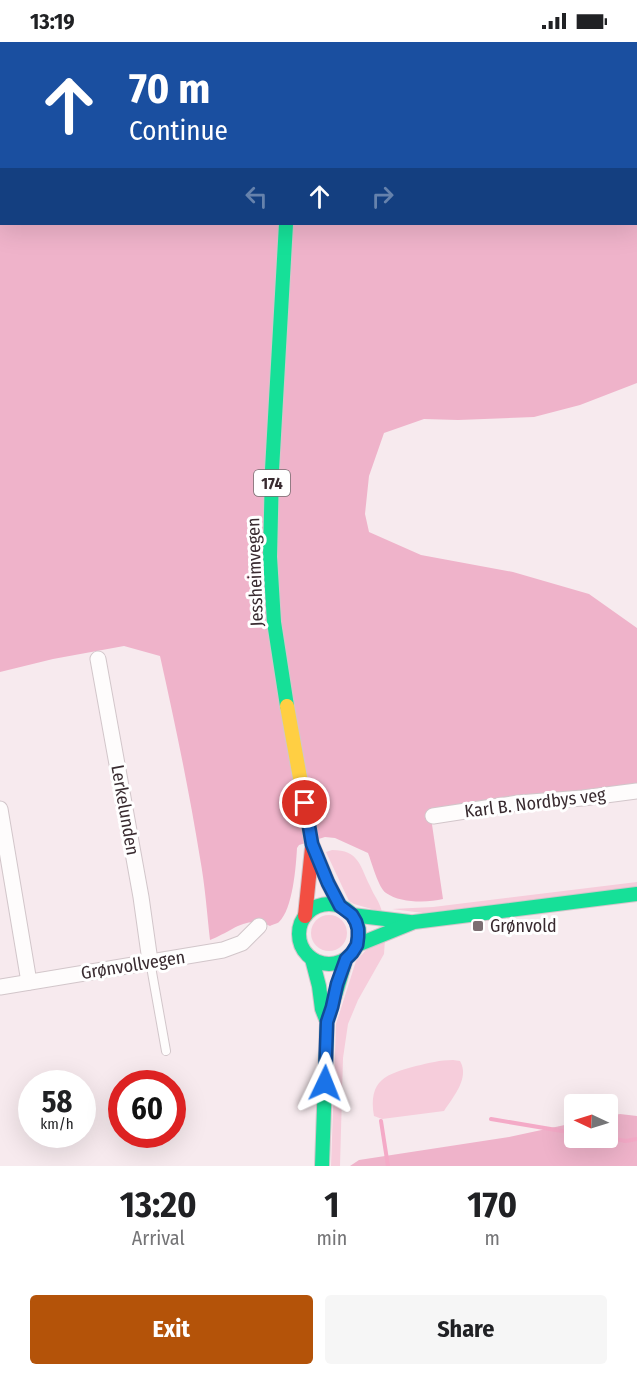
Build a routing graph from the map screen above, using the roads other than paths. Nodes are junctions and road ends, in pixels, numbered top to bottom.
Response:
1 (286, 225) edge
2 (98, 659) dead end
3 (637, 791) edge
4 (0, 809) edge
5 (433, 816) dead end
6 (312, 844) junction
7 (5, 862) edge
8 (637, 894) edge
9 (340, 906) junction
10 (352, 915) junction
11 (305, 916) junction
12 (414, 922) junction
13 (259, 926) dead end
14 (357, 945) junction
15 (312, 959) junction
16 (346, 959) junction
17 (150, 961) junction
18 (29, 982) junction
19 (0, 987) edge
20 (327, 1022) junction
21 (166, 1051) dead end
22 (322, 1166) edge

1 - 6 main road, Jessheimvegen / 174
2 - 17 street, Lerkelunden
3 - 5 street, Karl B. Nordbys veg
4 - 7 street
6 - 9 main road, Jessheimvegen / 174
6 - 11 main road, Jessheimvegen / 174
7 - 18 street
8 - 12 main road
9 - 10 main road, 174
9 - 11 main road
10 - 12 main road
10 - 14 main road
11 - 15 main road, 174
12 - 14 main road
13 - 17 street, Grønvollvegen
14 - 16 main road, 174
15 - 16 main road
15 - 20 main road, 174
16 - 20 main road, 174
17 - 18 street, Grønvollvegen
17 - 21 lane
18 - 19 street, Grønvollvegen
20 - 22 main road, 174

